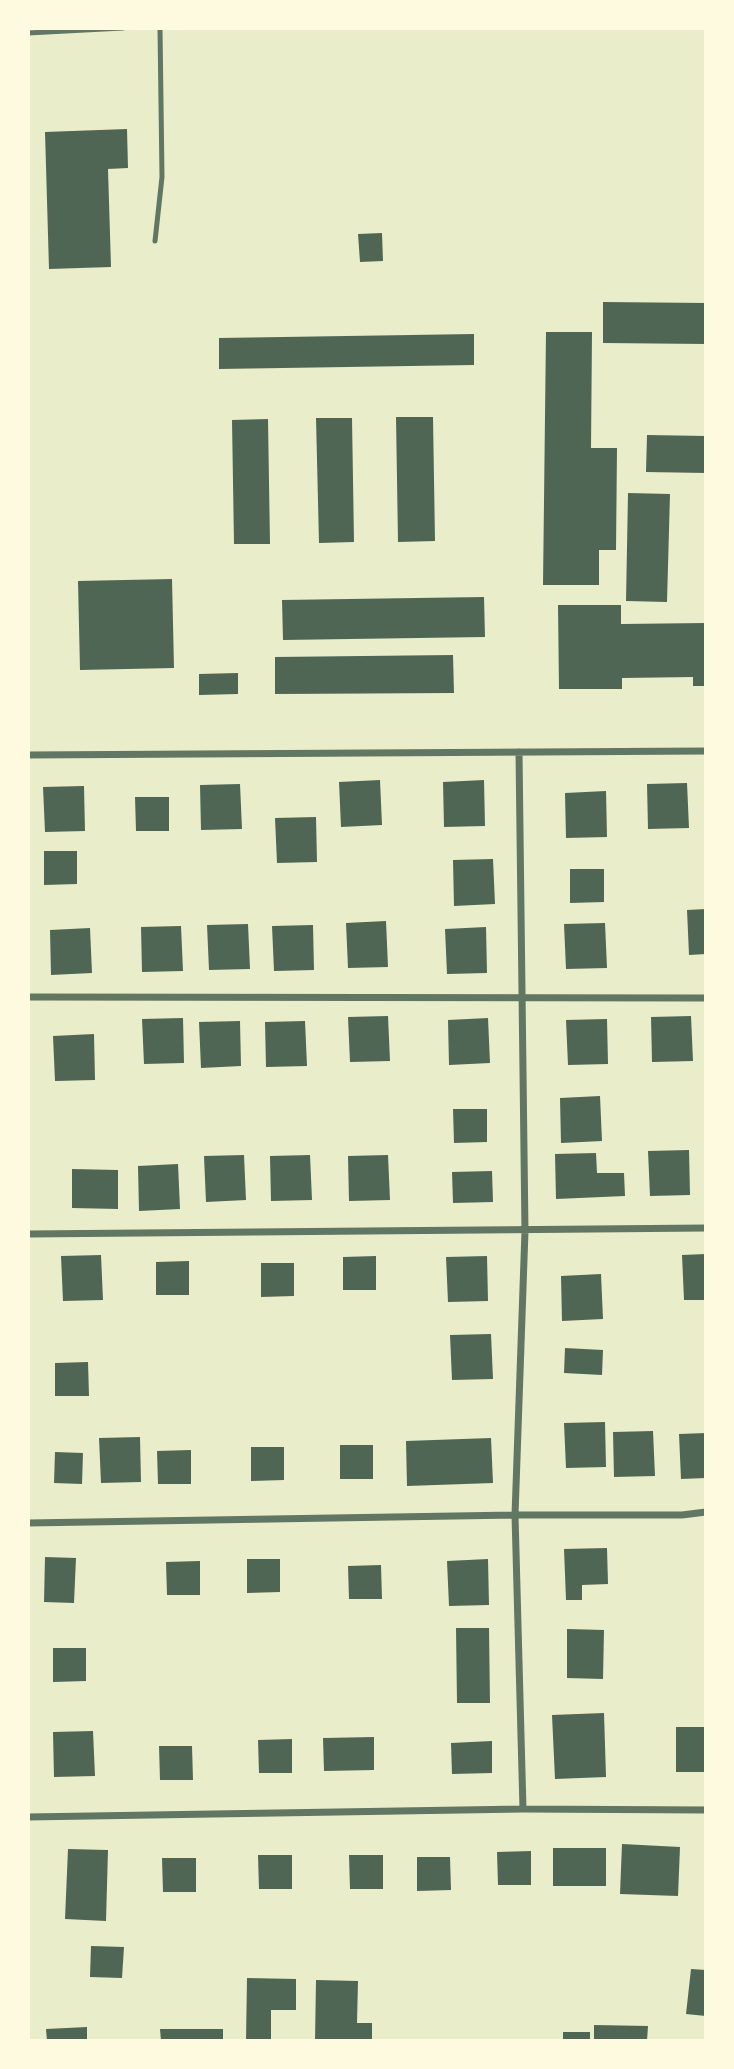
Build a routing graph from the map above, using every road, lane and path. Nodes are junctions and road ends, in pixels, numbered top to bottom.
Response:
1 (123, 28) edge
2 (160, 28) edge
3 (28, 33) edge
4 (155, 241) dead end
5 (706, 751) edge
6 (519, 752) junction
7 (28, 755) edge
8 (522, 996) junction
9 (28, 997) edge
10 (706, 998) edge
11 (706, 1228) edge
12 (525, 1231) junction
13 (28, 1234) edge
14 (706, 1512) edge
15 (515, 1515) junction
16 (28, 1523) edge
17 (523, 1809) junction
18 (706, 1810) edge
19 (28, 1817) edge

1 - 3 lane
2 - 4 lane
5 - 6 street
6 - 7 street
6 - 8 street
8 - 9 street
8 - 10 street
8 - 12 street
11 - 12 street
12 - 13 street
12 - 15 street
14 - 15 street
15 - 16 street
15 - 17 street
17 - 18 street
17 - 19 street

